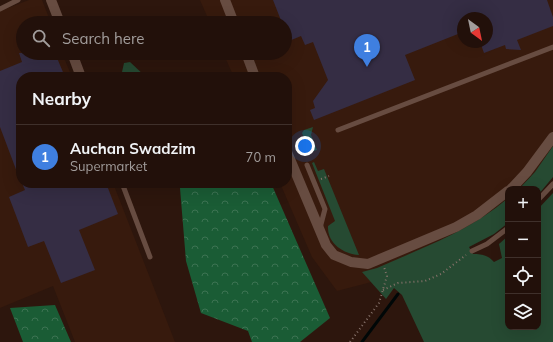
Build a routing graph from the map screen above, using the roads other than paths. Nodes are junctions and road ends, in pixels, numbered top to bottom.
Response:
1 (18, 0) edge
2 (51, 0) edge
3 (225, 0) edge
4 (0, 9) edge
5 (57, 16) edge
6 (231, 16) edge
7 (553, 47) edge
8 (75, 60) edge
9 (249, 60) edge
10 (79, 72) edge
11 (253, 72) edge
12 (338, 130) dead end
13 (553, 137) edge
14 (292, 164) edge
15 (307, 165) dead end
16 (553, 184) edge
17 (514, 186) edge
18 (124, 188) edge
19 (505, 193) edge
20 (541, 197) edge
21 (320, 229) junction
22 (505, 230) edge
23 (472, 251) road end
24 (150, 258) dead end

1 - 4 lane
2 - 5 street
3 - 6 street
7 - 12 lane
8 - 10 street
9 - 11 street
13 - 17 street
14 - 21 street
15 - 21 lane
16 - 20 lane
18 - 24 lane
19 - 21 street
22 - 23 lane

